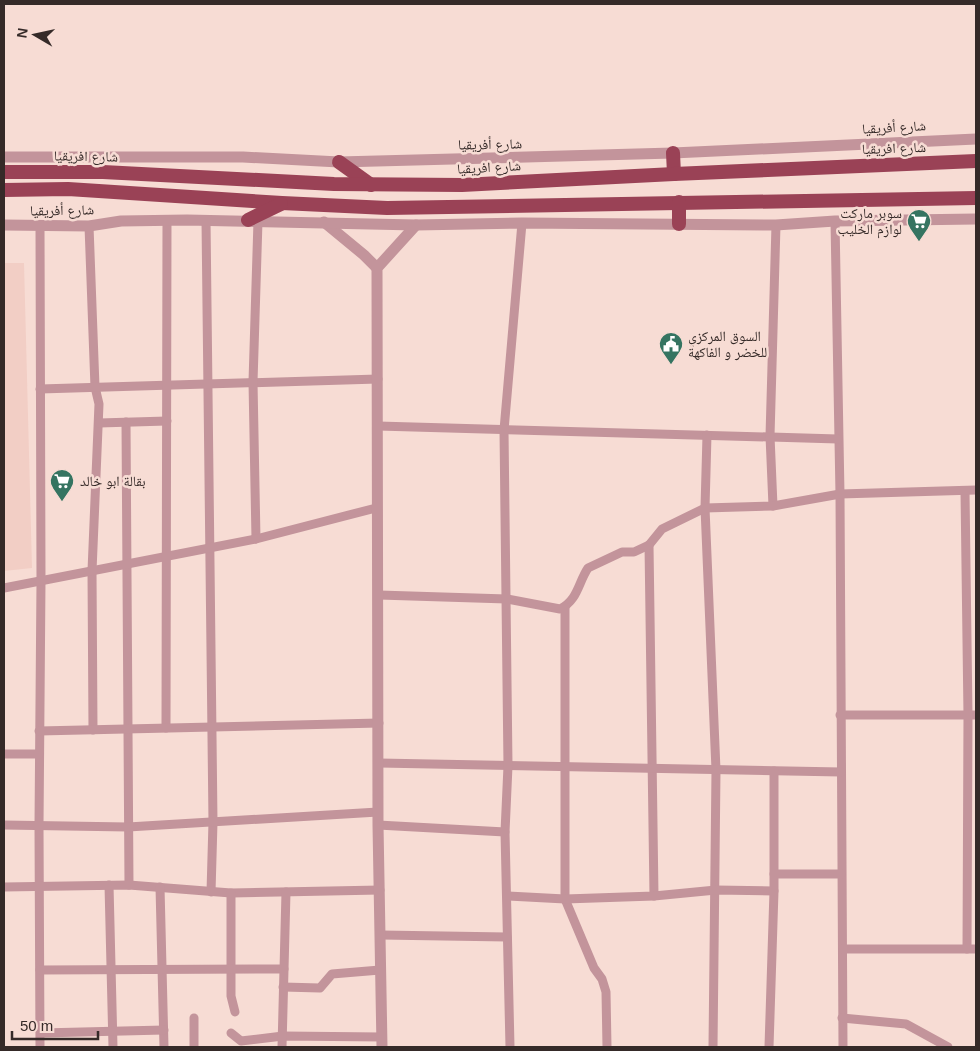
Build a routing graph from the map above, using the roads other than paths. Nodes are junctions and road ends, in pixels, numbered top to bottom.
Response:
1 (976, 138) edge
2 (673, 153) junction
3 (4, 156) edge
4 (976, 161) edge
5 (340, 162) junction
6 (4, 172) edge
7 (674, 174) junction
8 (371, 185) junction
9 (4, 190) edge
10 (976, 198) edge
11 (678, 202) junction
12 (282, 203) junction
13 (976, 219) edge
14 (168, 220) junction
15 (206, 220) junction
16 (253, 220) junction
17 (835, 221) junction
18 (324, 222) junction
19 (522, 223) junction
20 (679, 224) junction
21 (4, 225) edge
22 (416, 225) junction
23 (776, 225) junction
24 (40, 226) junction
25 (90, 226) junction
26 (377, 268) junction
27 (378, 379) junction
28 (253, 382) junction
29 (208, 384) junction
30 (168, 385) junction
31 (95, 387) junction
32 (40, 388) junction
33 (126, 422) junction
34 (168, 422) junction
35 (98, 423) junction
36 (378, 426) junction
37 (504, 430) junction
38 (707, 435) junction
39 (770, 436) junction
40 (838, 439) junction
41 (976, 490) edge
42 (965, 491) junction
43 (840, 494) junction
44 (773, 506) junction
45 (376, 508) junction
46 (705, 508) junction
47 (256, 539) junction
48 (649, 545) junction
49 (210, 549) junction
50 (167, 557) junction
51 (127, 564) junction
52 (92, 571) junction
53 (41, 581) junction
54 (4, 588) edge
55 (379, 595) junction
56 (506, 599) junction
57 (565, 607) junction
58 (840, 715) junction
59 (972, 715) edge
60 (379, 723) junction
61 (211, 727) junction
62 (166, 728) junction
63 (128, 729) junction
64 (93, 730) junction
65 (40, 732) junction
66 (4, 754) edge
67 (39, 754) junction
68 (379, 763) junction
69 (508, 766) junction
70 (567, 767) junction
71 (652, 768) junction
72 (716, 770) junction
73 (774, 771) junction
74 (841, 772) junction
75 (378, 812) junction
76 (213, 822) junction
77 (4, 825) edge
78 (378, 825) junction
79 (38, 826) junction
80 (128, 827) junction
81 (505, 832) junction
82 (774, 874) junction
83 (841, 874) junction
84 (109, 885) junction
85 (129, 885) junction
86 (41, 886) junction
87 (4, 887) edge
88 (160, 887) junction
89 (380, 890) junction
90 (716, 890) junction
91 (774, 891) junction
92 (211, 892) junction
93 (286, 892) junction
94 (231, 893) junction
95 (508, 896) junction
96 (654, 896) junction
97 (565, 899) junction
98 (381, 935) junction
99 (507, 937) junction
100 (843, 949) junction
101 (972, 949) edge
102 (231, 968) junction
103 (284, 968) junction
104 (112, 969) junction
105 (40, 970) junction
106 (161, 970) junction
107 (380, 970) junction
108 (283, 987) junction
109 (235, 1012) dead end
110 (194, 1018) dead end
111 (842, 1018) junction
112 (164, 1030) junction
113 (114, 1032) junction
114 (41, 1033) junction
115 (231, 1033) dead end
116 (282, 1036) junction
117 (382, 1042) edge
118 (40, 1047) edge
119 (113, 1047) edge
120 (164, 1047) edge
121 (194, 1047) edge
122 (282, 1047) edge
123 (510, 1047) edge
124 (607, 1047) edge
125 (713, 1047) edge
126 (769, 1047) edge
127 (843, 1047) edge
128 (948, 1047) edge

1 - 2 street, شارع أفريقيا
2 - 5 street, شارع أفريقيا
2 - 7 highway
3 - 5 street, شارع أفريقيا
4 - 7 highway, شارع افريقيا
5 - 8 highway
6 - 8 highway, شارع افريقيا
7 - 8 highway, شارع افريقيا
9 - 12 highway
10 - 11 highway
11 - 12 highway
11 - 20 highway
12 - 16 highway
13 - 17 street
14 - 15 street
14 - 25 street, شارع أفريقيا
14 - 30 street
15 - 16 street
15 - 29 street
16 - 18 street
16 - 28 street
17 - 23 street
17 - 40 street
18 - 22 street
18 - 26 street
19 - 20 street
19 - 22 street
19 - 37 street
20 - 23 street
21 - 24 street, شارع أفريقيا
22 - 26 street
23 - 39 street
24 - 25 street, شارع أفريقيا
24 - 32 street
25 - 31 street
26 - 27 street
27 - 28 street
27 - 36 street
28 - 29 street
28 - 47 street
29 - 30 street
29 - 49 street
30 - 31 street
30 - 34 street
31 - 32 street
31 - 35 street
32 - 53 street
33 - 34 street
33 - 35 street
33 - 51 street
34 - 50 street
35 - 52 street
36 - 37 street
36 - 45 street
37 - 38 street
37 - 56 street
38 - 39 street
38 - 46 street
39 - 40 street
39 - 44 street
40 - 43 street
41 - 42 street
42 - 43 street
42 - 59 street
43 - 44 street
43 - 58 street
44 - 46 street
45 - 47 street
45 - 55 street
46 - 48 street
46 - 72 street
47 - 49 street
48 - 57 street
48 - 71 street
49 - 50 street
49 - 61 street
50 - 51 street
50 - 62 street
51 - 52 street
51 - 63 street
52 - 53 street
52 - 64 street
53 - 54 street
53 - 65 street
55 - 56 street
55 - 60 street
56 - 57 street
56 - 69 street
57 - 70 street
58 - 59 street
58 - 74 street
59 - 101 street
60 - 61 street
60 - 68 street
61 - 62 street
61 - 76 street
62 - 63 street
63 - 64 street
63 - 80 street
64 - 65 street
65 - 67 street
66 - 67 street
67 - 79 street
68 - 69 street
68 - 75 street
69 - 70 street
69 - 81 street
70 - 71 street
70 - 97 street
71 - 72 street
71 - 96 street
72 - 73 street
72 - 90 street
73 - 74 street
73 - 82 street
74 - 83 street
75 - 76 street
75 - 78 street
76 - 80 street
76 - 92 street
77 - 79 street
78 - 81 street
78 - 89 street
79 - 80 street
79 - 86 street
80 - 85 street
81 - 95 street
82 - 83 street
82 - 91 street
83 - 100 street
84 - 85 street
84 - 86 street
84 - 104 street
85 - 88 street
86 - 87 street
86 - 105 street
88 - 92 street
88 - 106 street
89 - 93 street
89 - 98 street
90 - 91 street
90 - 96 street
90 - 125 street
91 - 126 street
92 - 94 street
93 - 94 street
93 - 103 street
94 - 102 street
95 - 97 street
95 - 99 street
96 - 97 street
97 - 124 street
98 - 99 street
98 - 107 street
99 - 123 street
100 - 101 street
100 - 111 street
102 - 103 street
102 - 106 street
102 - 109 street
103 - 108 street
104 - 105 street
104 - 106 street
104 - 113 street
105 - 114 street
106 - 112 street
107 - 108 street
107 - 117 street
108 - 116 street
110 - 121 street
111 - 127 street
111 - 128 street
112 - 113 street
112 - 120 street
113 - 114 street
113 - 119 street
114 - 118 street
115 - 116 street
116 - 117 street
116 - 122 street

